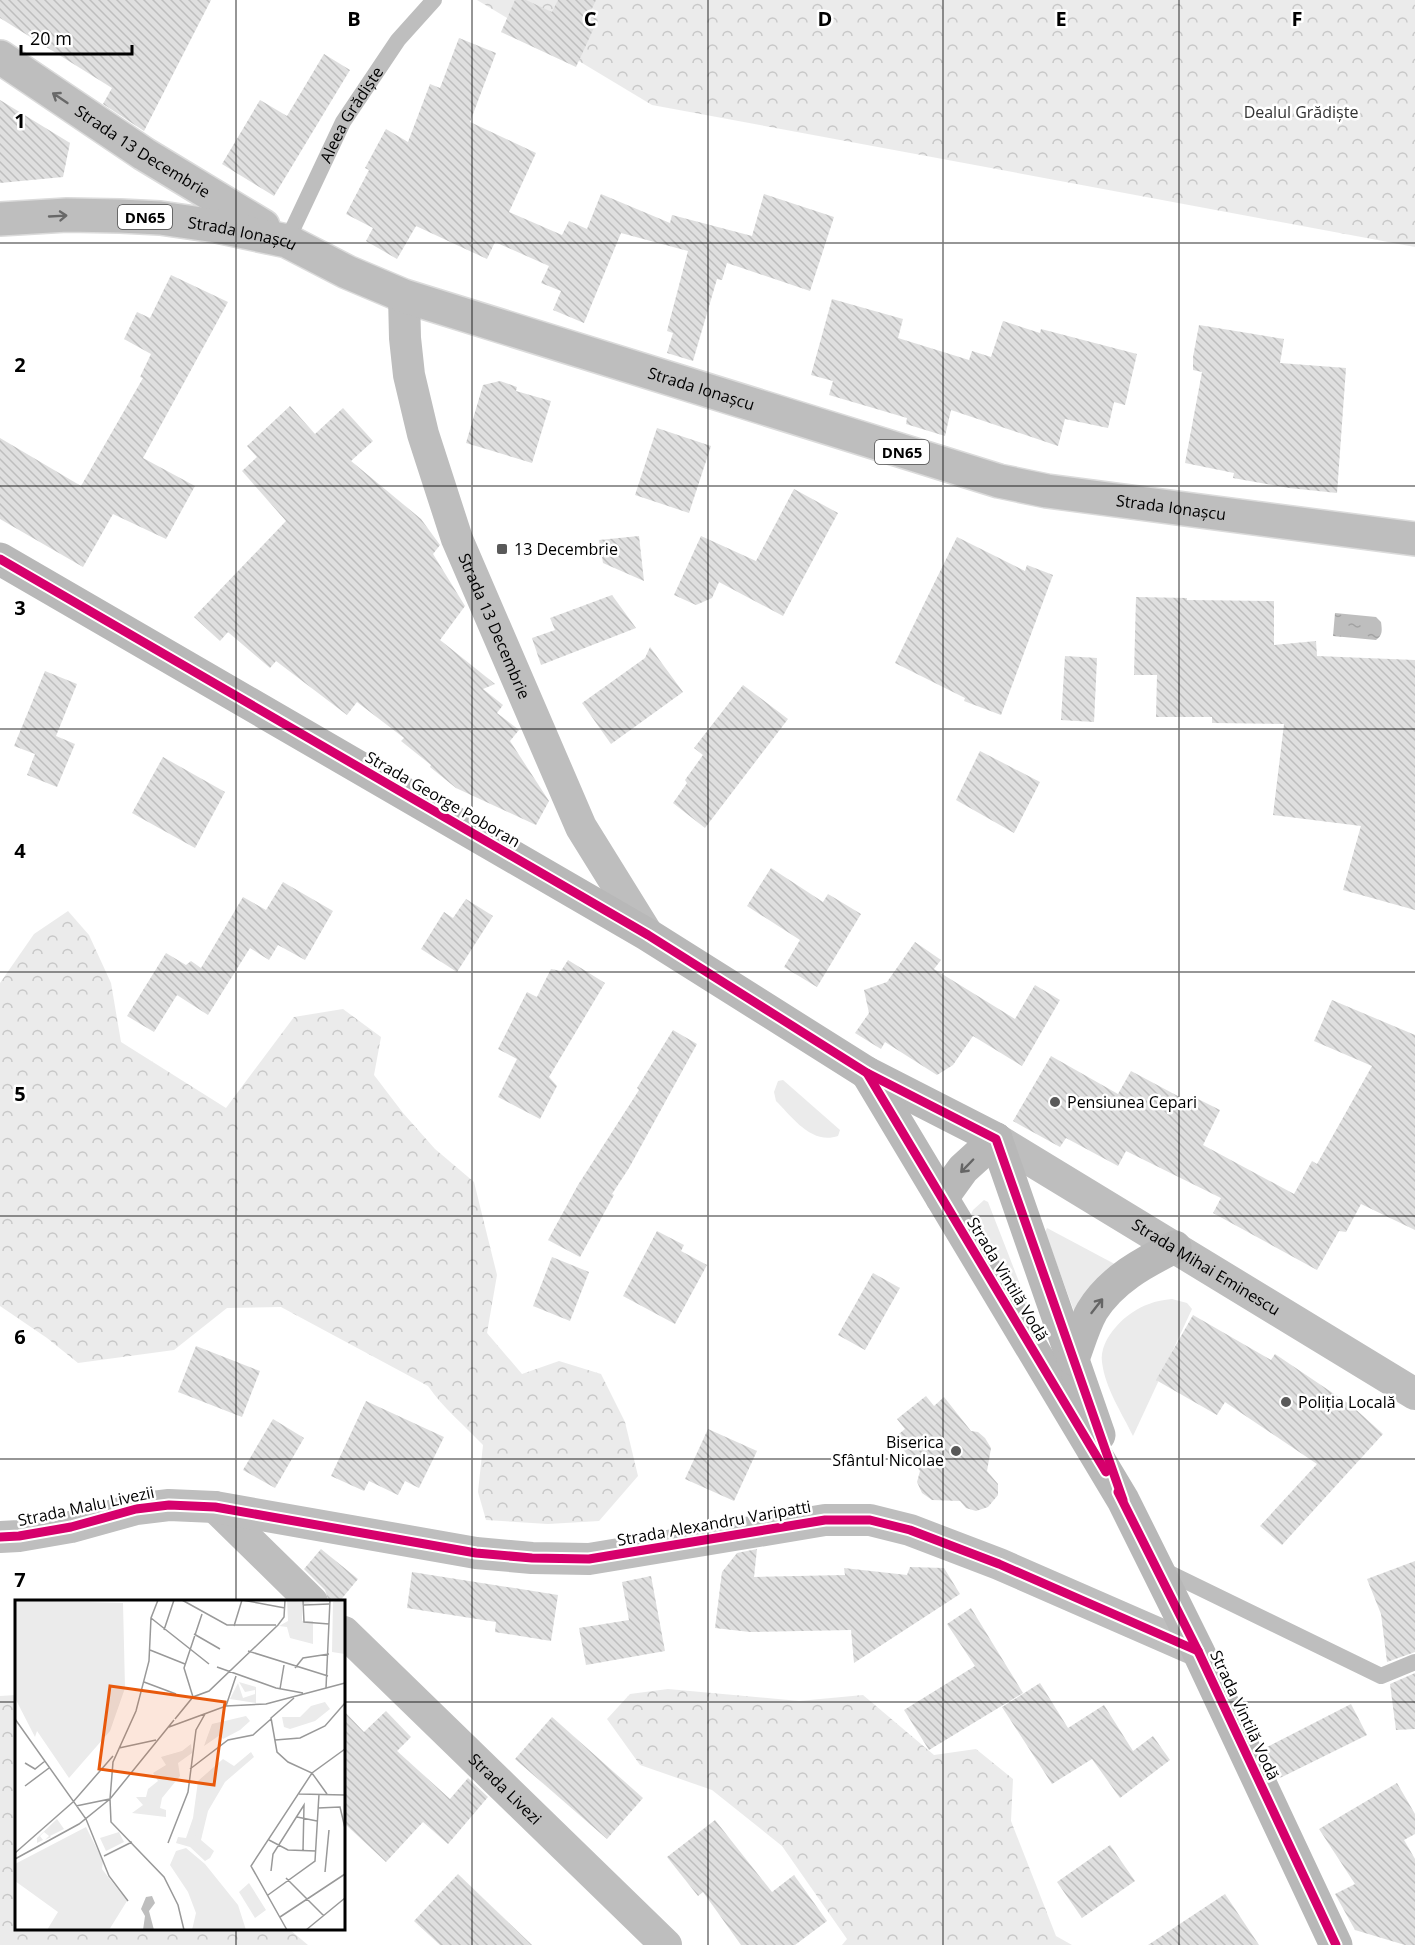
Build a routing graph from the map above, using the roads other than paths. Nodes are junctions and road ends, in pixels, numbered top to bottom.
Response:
1 (434, 0) edge
2 (0, 57) edge
3 (0, 219) edge
4 (287, 241) junction
5 (404, 296) junction
6 (1415, 539) edge
7 (0, 559) edge
8 (648, 935) junction
9 (867, 1073) junction
10 (996, 1139) junction
11 (942, 1198) junction
12 (1175, 1247) junction
13 (1073, 1359) junction
14 (1415, 1394) edge
15 (1123, 1500) junction
16 (215, 1507) junction
17 (0, 1537) edge
18 (1156, 1567) junction
19 (310, 1600) edge
20 (345, 1633) edge
21 (1198, 1651) junction
22 (1415, 1662) edge
23 (666, 1945) edge
24 (1336, 1945) edge

1 - 4 lane, Aleea Grădiște
4 -> 2 main road, Strada 13 Decembrie
3 -> 4 main road, Strada Ionașcu / DN65
4 - 5 main road, Strada Ionașcu / DN65
5 - 6 main road, Strada Ionașcu / DN65
5 - 8 street, Strada 13 Decembrie
7 - 8 main road, Strada George Poboran
8 - 9 main road, Strada George Poboran
9 - 10 main road, Strada George Poboran
9 - 11 main road, Strada Vintilă Vodă
10 -> 11 main road
10 - 12 street, Strada Mihai Eminescu
10 - 13 main road, Strada Vintilă Vodă
11 - 15 main road, Strada Vintilă Vodă
13 -> 12 main road
12 - 14 street, Strada Mihai Eminescu
13 - 15 main road, Strada Vintilă Vodă
15 - 18 main road, Strada Vintilă Vodă
16 - 17 street, Strada Malu Livezii
16 - 19 street
16 - 21 street, Strada Alexandru Varipatti
18 - 21 main road, Strada Vintilă Vodă
18 - 22 lane
20 - 23 street, Strada Livezi
21 - 24 main road, Strada Vintilă Vodă

